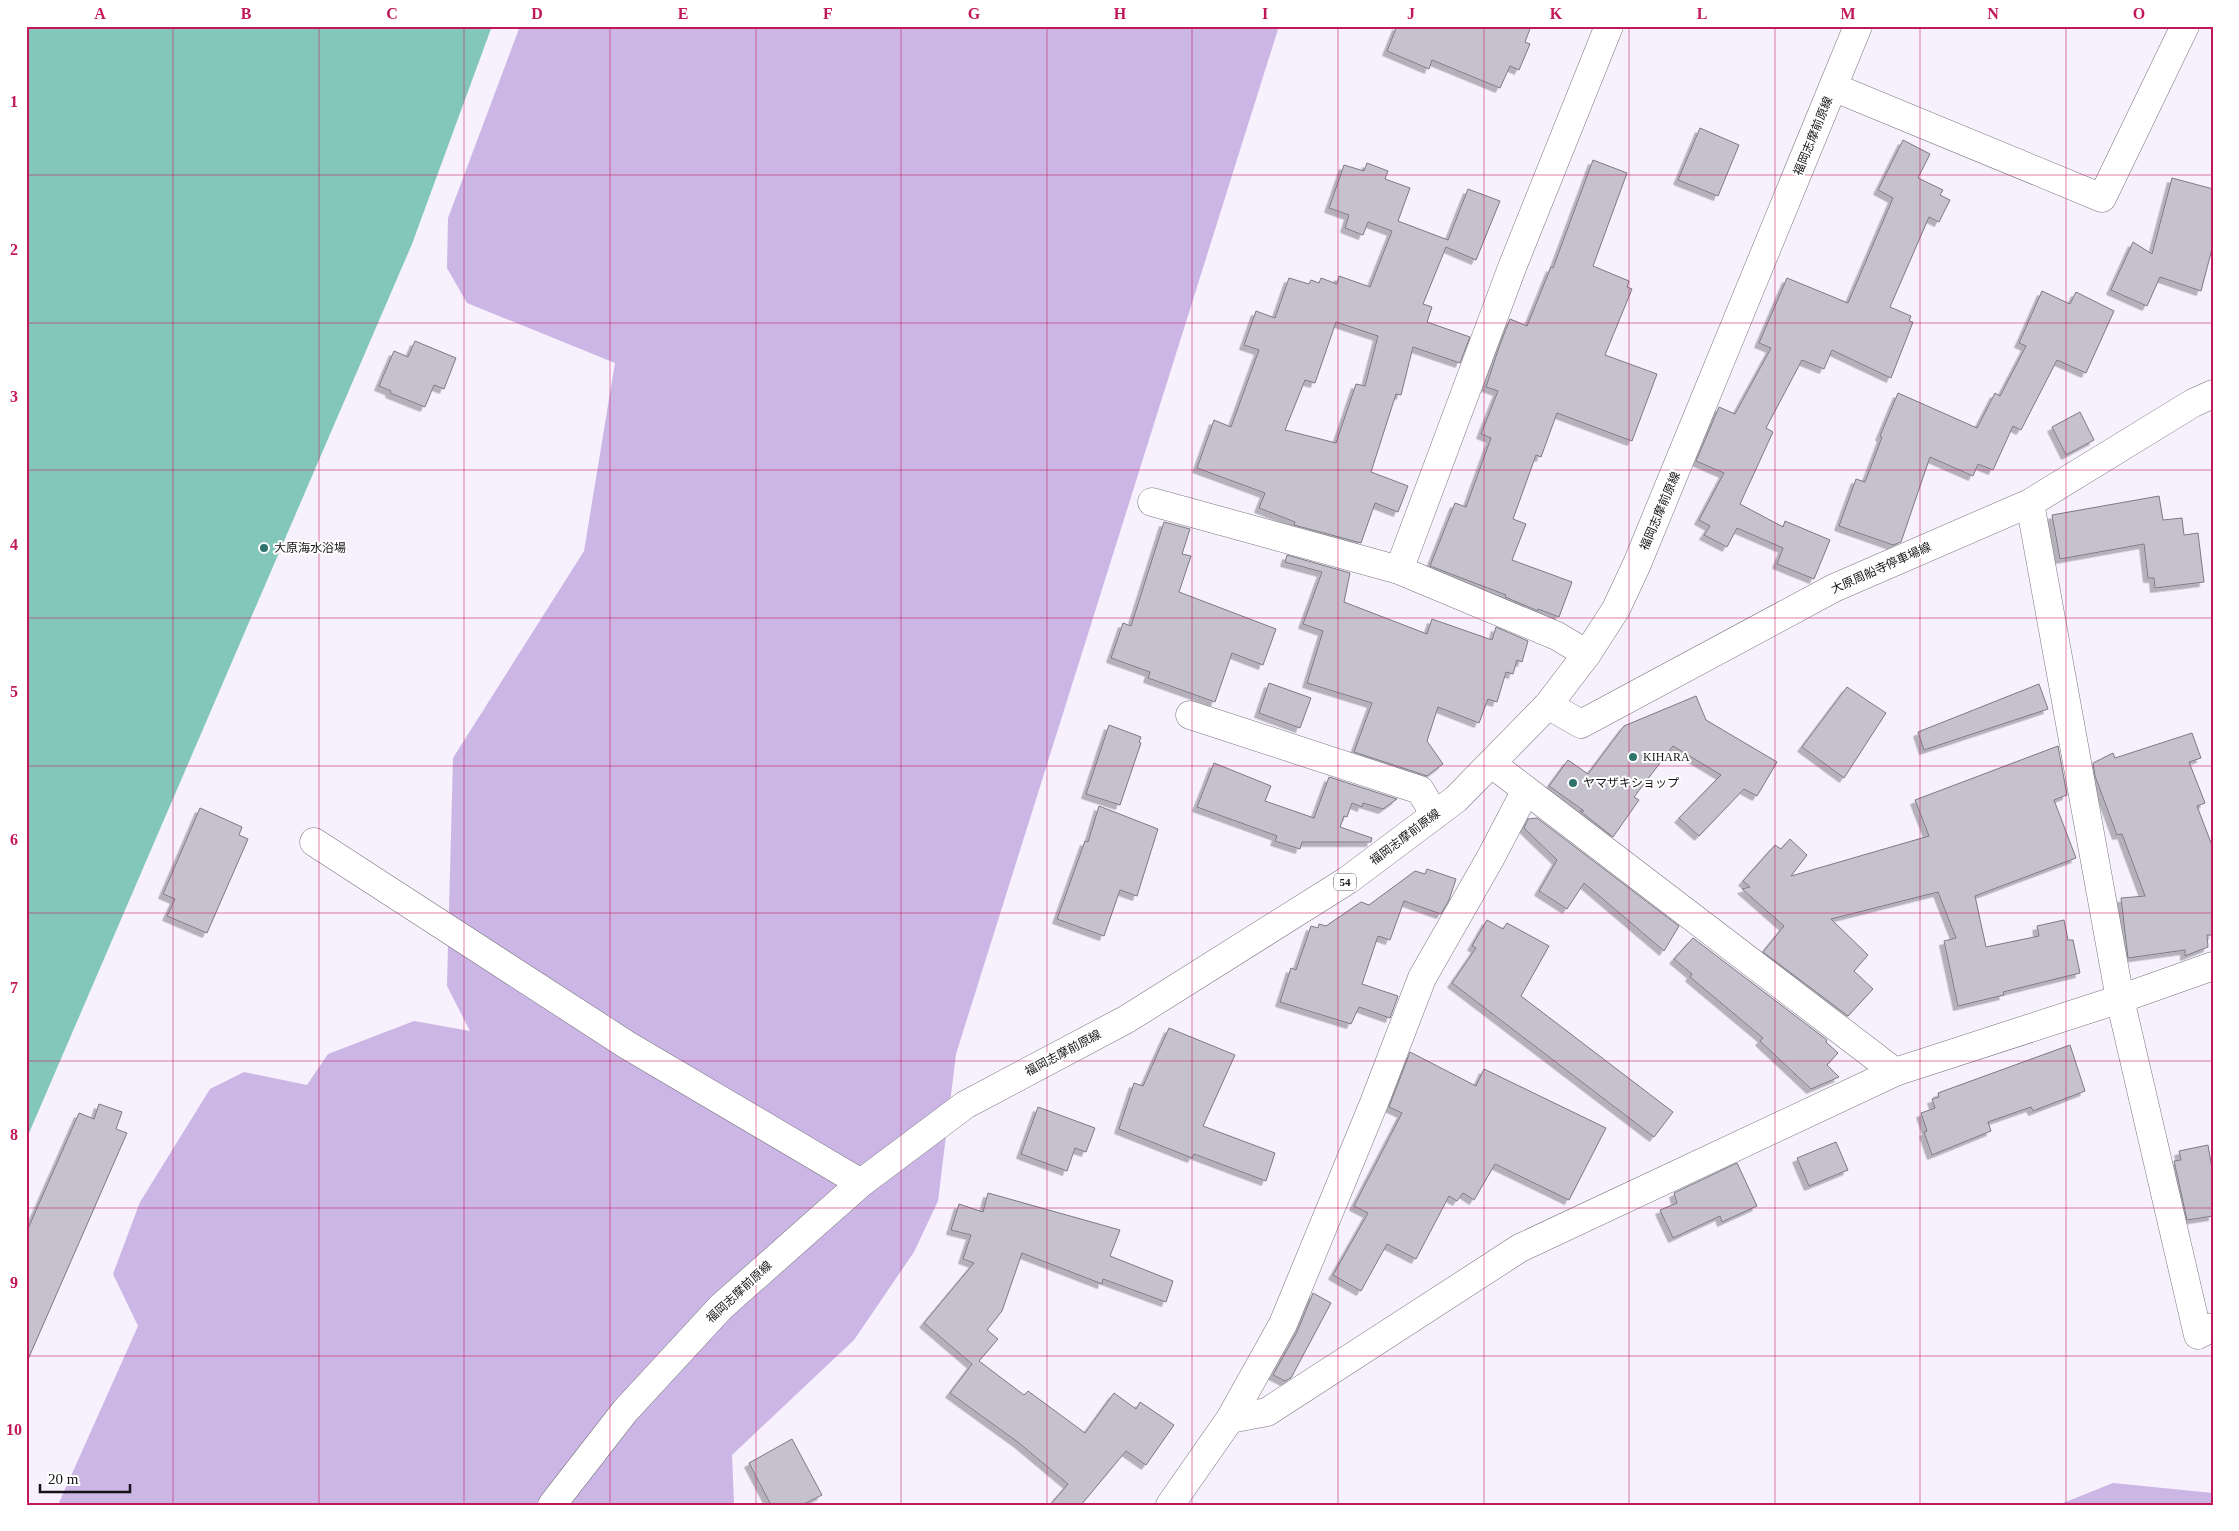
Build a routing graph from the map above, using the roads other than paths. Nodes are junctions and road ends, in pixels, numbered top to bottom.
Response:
1 (1609, 26) edge
2 (1858, 26) edge
3 (2185, 26) edge
4 (1834, 87) junction
5 (2213, 394) edge
6 (1152, 502) dead end
7 (2030, 503) junction
8 (1399, 570) junction
9 (1587, 654) junction
10 (1548, 705) junction
11 (1190, 715) dead end
12 (1492, 764) junction
13 (1526, 790) junction
14 (1435, 814) junction
15 (314, 842) dead end
16 (2213, 966) edge
17 (2120, 999) junction
18 (1894, 1072) junction
19 (861, 1183) junction
20 (2213, 1327) edge
21 (1230, 1419) junction
22 (552, 1505) edge
23 (1170, 1505) edge

1 - 8 street
2 - 4 street, 福岡志摩前原線 / 54
3 - 4 street
4 - 9 street, 福岡志摩前原線 / 54
5 - 7 street, 大原周船寺停車場線
6 - 8 street
7 - 10 street, 大原周船寺停車場線
7 - 17 street
8 - 9 street
9 - 10 street, 福岡志摩前原線 / 54
10 - 12 street, 福岡志摩前原線 / 54
11 - 14 street
12 - 13 street
12 - 14 street, 福岡志摩前原線 / 54
13 - 18 street
13 - 21 street
14 - 19 street, 福岡志摩前原線 / 54
15 - 19 street
16 - 17 street
17 - 18 street
17 - 20 street
18 - 21 street
19 - 22 street, 福岡志摩前原線 / 54
21 - 23 street

